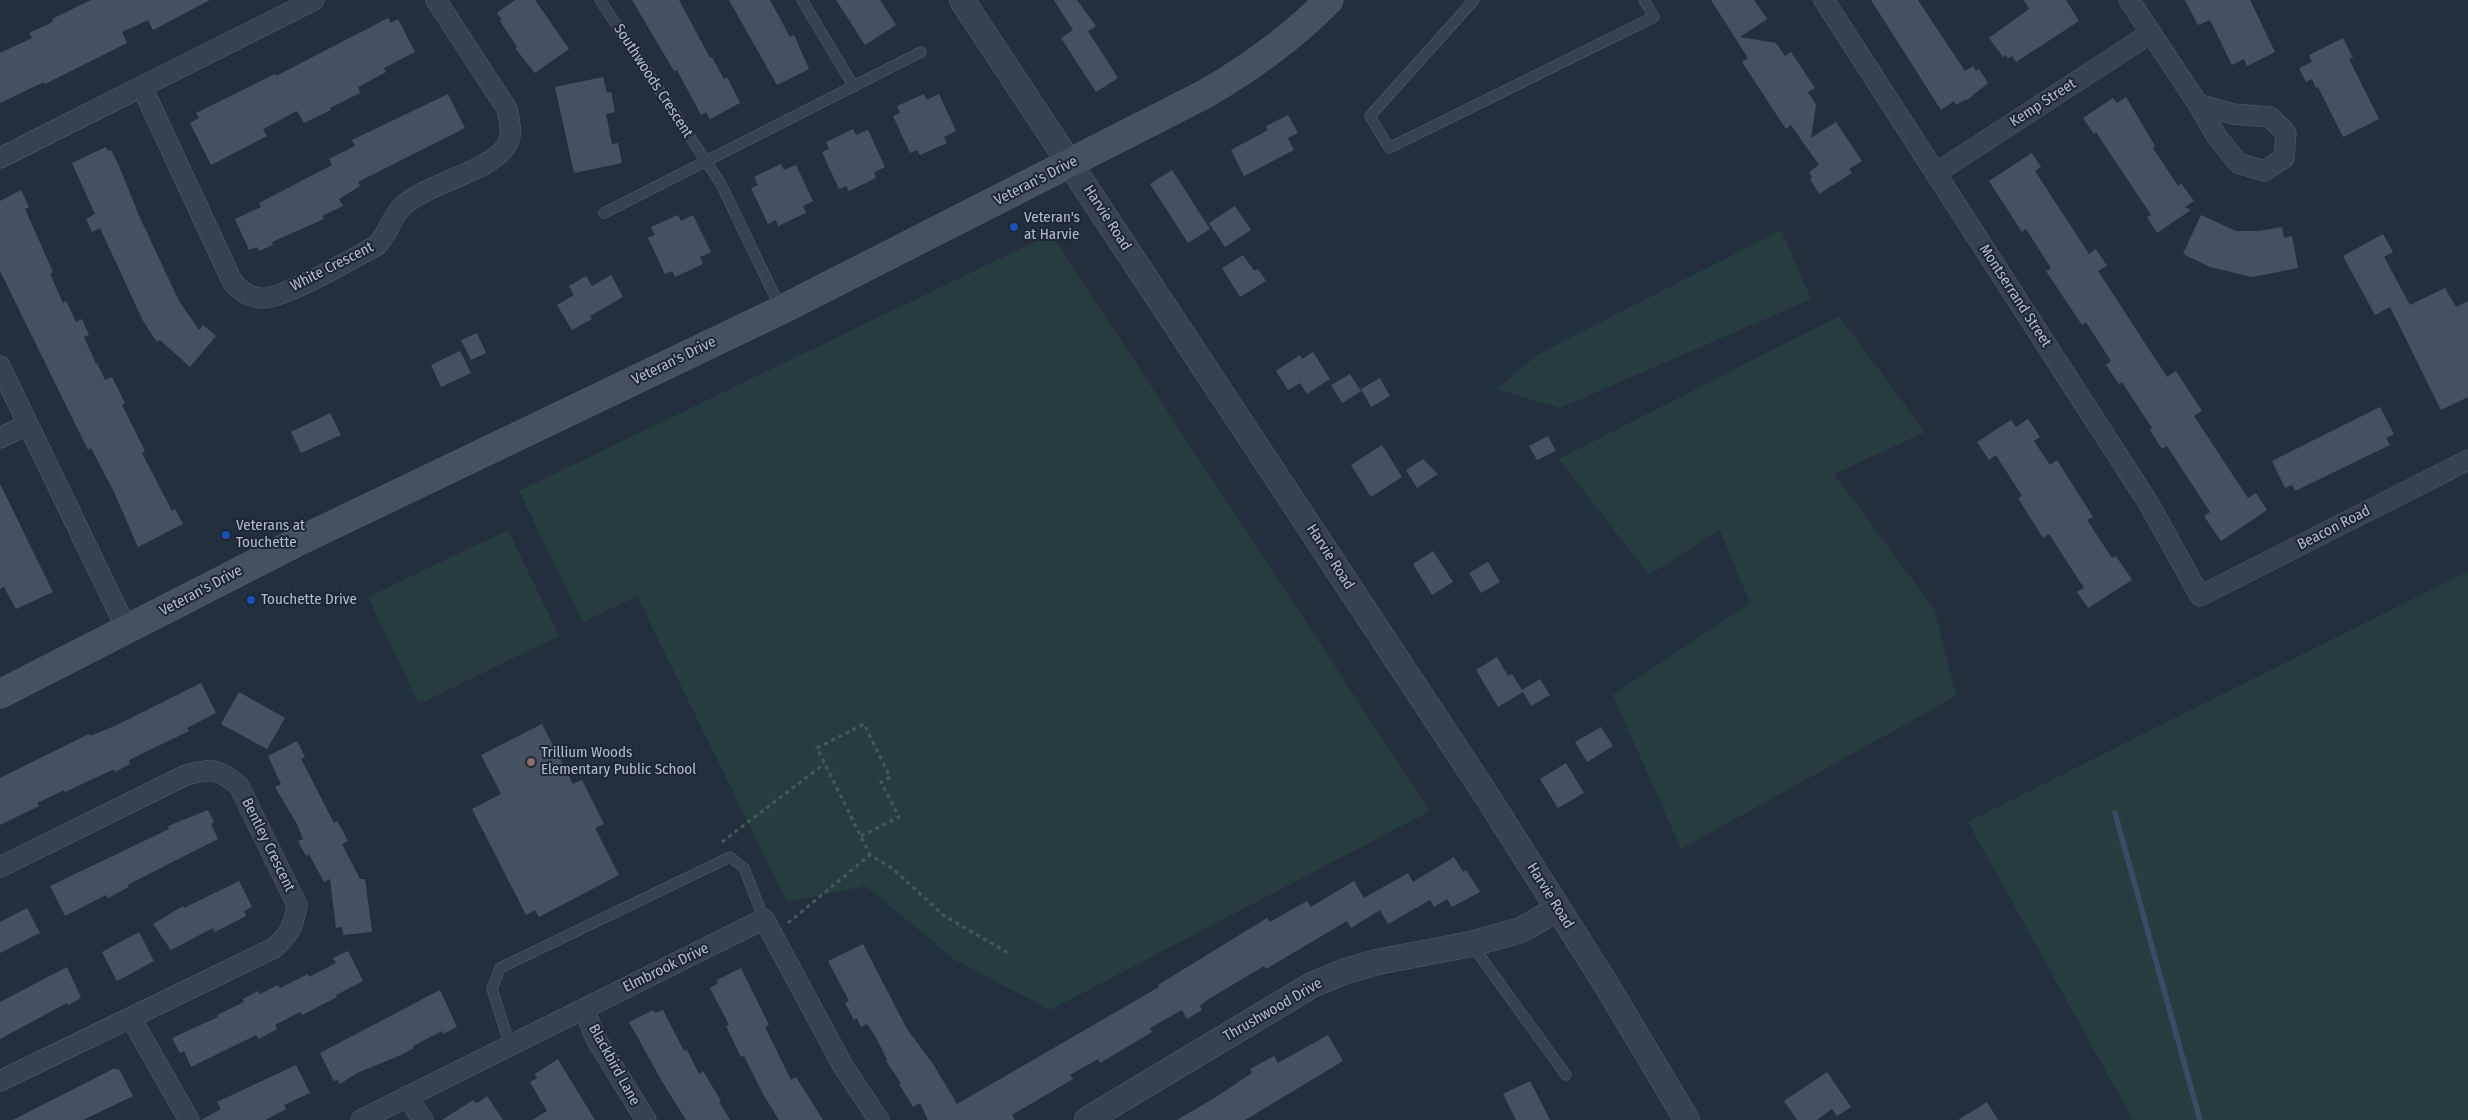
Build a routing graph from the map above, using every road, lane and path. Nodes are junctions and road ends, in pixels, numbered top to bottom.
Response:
1 (314, 0) edge
2 (436, 0) edge
3 (600, 0) edge
4 (802, 0) edge
5 (962, 0) edge
6 (1329, 0) edge
7 (1474, 0) edge
8 (1644, 0) edge
9 (1824, 0) edge
10 (2129, 0) edge
11 (2151, 33) junction
12 (921, 52) dead end
13 (142, 87) junction
14 (854, 87) junction
15 (2198, 104) dead end
16 (0, 158) edge
17 (707, 162) junction
18 (1071, 163) junction
19 (1936, 173) junction
20 (604, 213) dead end
21 (781, 310) junction
22 (0, 366) edge
23 (28, 424) junction
24 (0, 438) edge
25 (2468, 460) edge
26 (2200, 596) joint
27 (127, 630) junction
28 (0, 694) edge
29 (824, 764) junction
30 (860, 836) junction
31 (722, 842) dead end
32 (870, 855) junction
33 (0, 867) edge
34 (1558, 909) junction
35 (768, 928) junction
36 (1471, 944) junction
37 (1010, 954) dead end
38 (584, 1009) junction
39 (131, 1018) junction
40 (510, 1045) junction
41 (1566, 1075) dead end
42 (0, 1082) edge
43 (407, 1096) junction
44 (189, 1120) edge
45 (361, 1120) edge
46 (423, 1120) edge
47 (646, 1120) edge
48 (879, 1120) edge
49 (1087, 1120) edge
50 (1687, 1120) edge

1 - 13 street
2 - 13 street, White Crescent
3 - 17 lane, Southwoods Crescent
4 - 14 lane
5 - 18 street, Harvie Road
6 - 18 main road, Veteran's Drive
7 - 8 lane
9 - 19 street, Montserrand Street
10 - 11 street
11 - 15 street
11 - 19 street, Kemp Street
12 - 14 lane
13 - 16 street
14 - 17 lane
17 - 20 lane
17 - 21 lane, Southwoods Crescent
18 - 21 main road, Veteran's Drive
18 - 34 street, Harvie Road
19 - 26 street, Montserrand Street
21 - 27 main road, Veteran's Drive
22 - 23 street
23 - 24 street
23 - 27 street
25 - 26 street, Beacon Road
27 - 28 main road, Veteran's Drive
29 - 30 path
29 - 30 path
29 - 31 path
30 - 32 path
32 - 35 path
32 - 37 path
33 - 39 street, Bentley Crescent
34 - 36 street, Thrushwood Drive
34 - 50 street, Harvie Road
35 - 38 street, Elmbrook Drive
35 - 40 lane
35 - 48 street
36 - 41 lane
36 - 49 street, Thrushwood Drive
38 - 40 street, Elmbrook Drive
38 - 47 street, Blackbird Lane
39 - 42 street, Bentley Crescent
39 - 44 street
40 - 43 street, Elmbrook Drive
43 - 45 street, Elmbrook Drive
43 - 46 street

